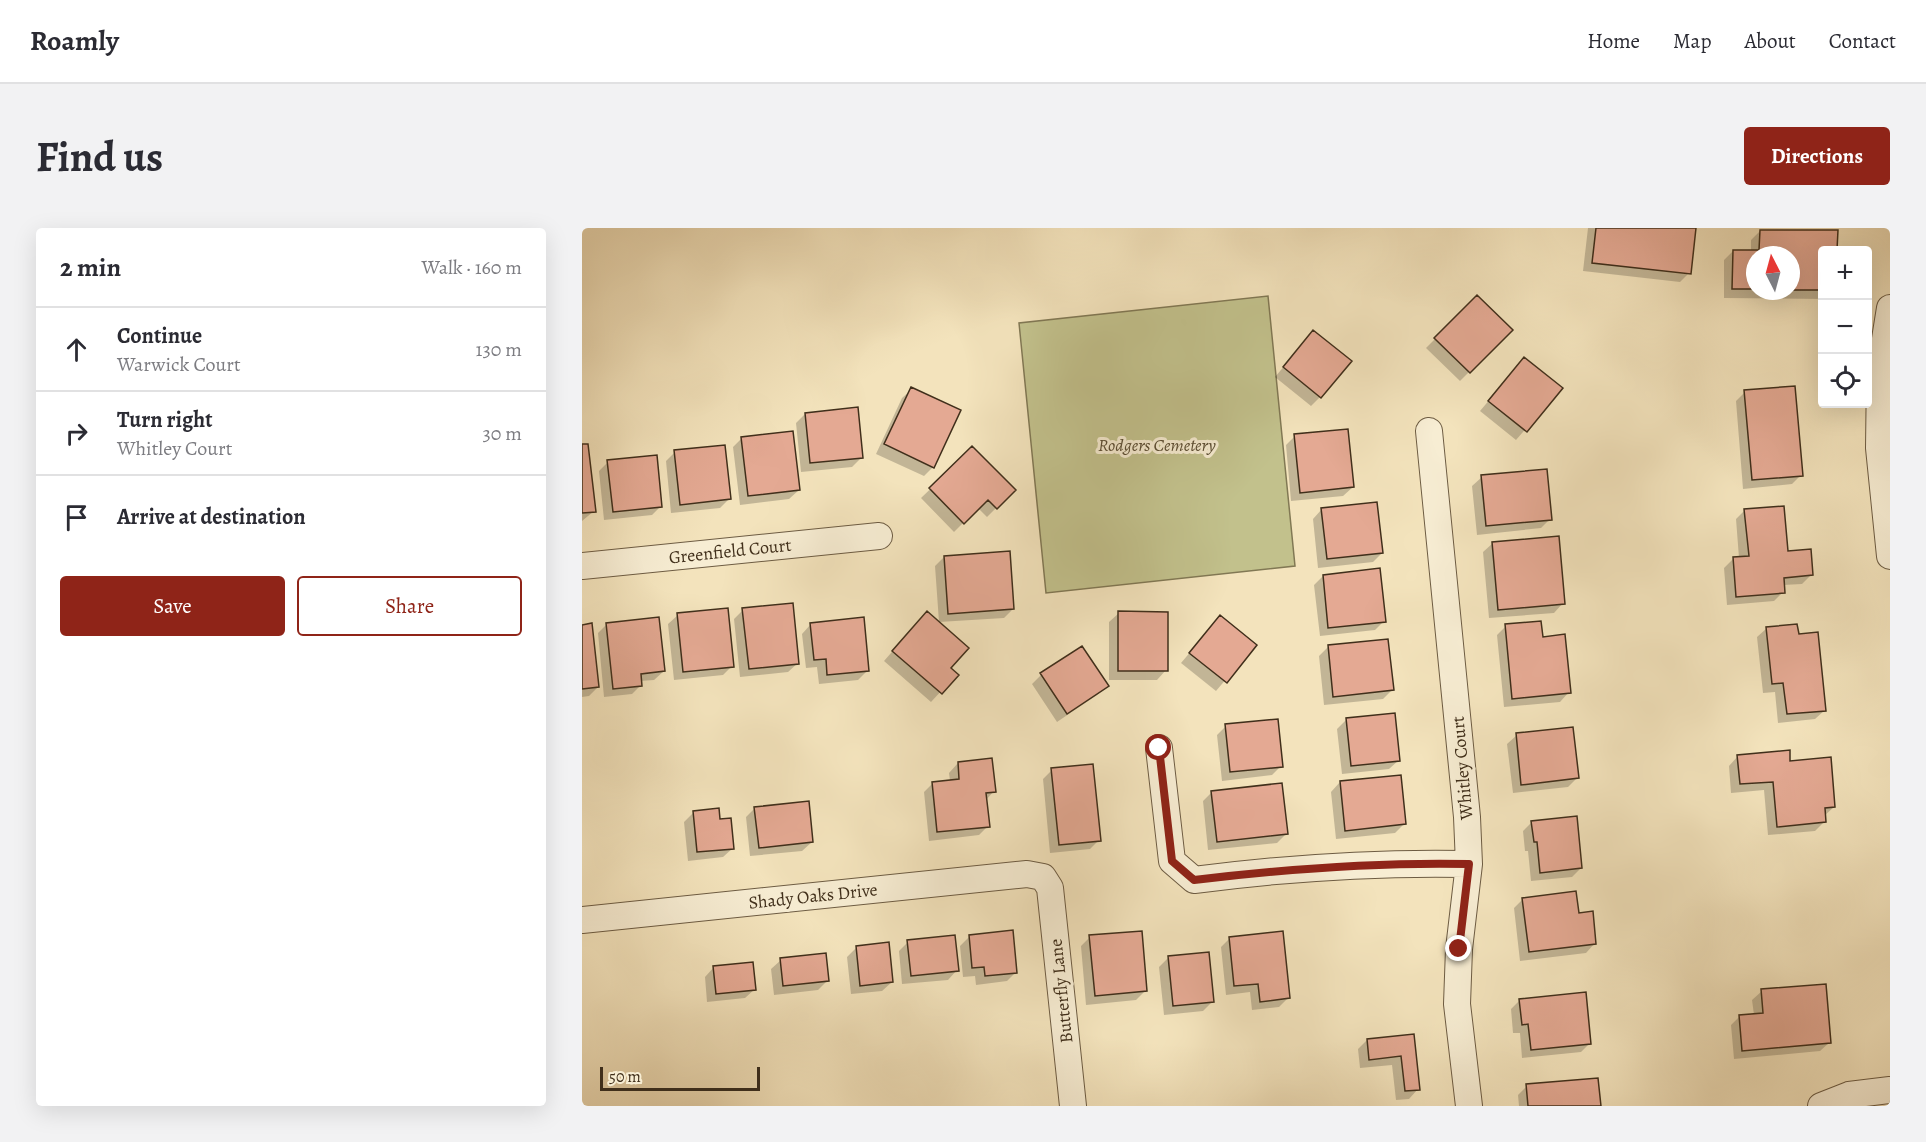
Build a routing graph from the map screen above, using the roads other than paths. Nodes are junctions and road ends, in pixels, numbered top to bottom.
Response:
1 (1890, 308) edge
2 (1429, 431) dead end
3 (879, 536) dead end
4 (1890, 556) edge
5 (582, 566) edge
6 (1159, 748) dead end
7 (1469, 864) junction
8 (1043, 877) joint
9 (582, 920) edge
10 (1890, 1090) edge
11 (1073, 1106) edge
12 (1469, 1106) edge
13 (1821, 1106) edge

1 - 4 street
2 - 7 street, Whitley Court
3 - 5 street, Greenfield Court
6 - 7 street
7 - 12 street, Whitley Court
8 - 9 street, Shady Oaks Drive
8 - 11 street, Butterfly Lane
10 - 13 street

